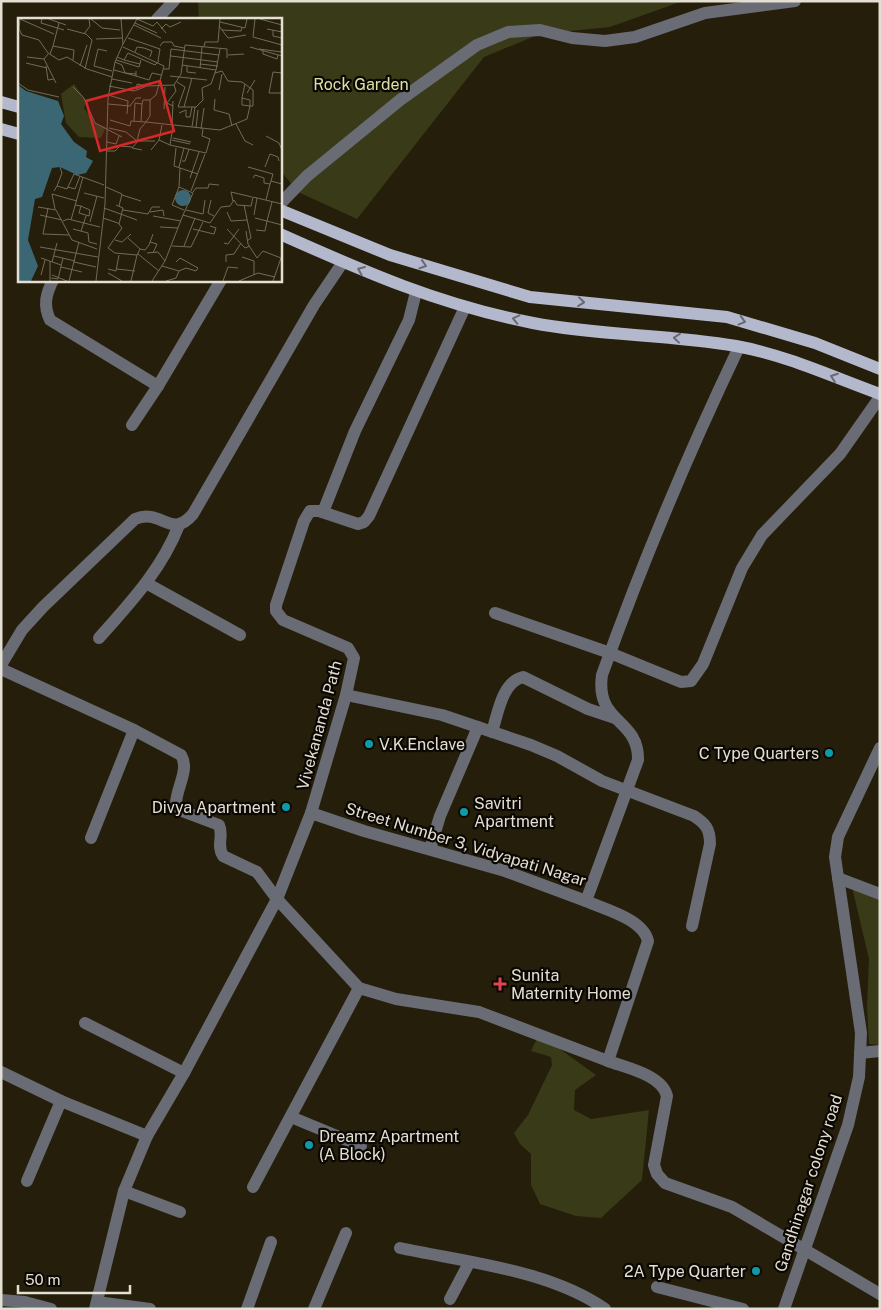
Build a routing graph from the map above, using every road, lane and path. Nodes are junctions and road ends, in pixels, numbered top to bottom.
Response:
1 (174, 1) edge
2 (795, 1) edge
3 (158, 18) edge
4 (1, 102) edge
5 (18, 107) edge
6 (1, 129) edge
7 (18, 134) edge
8 (281, 203) edge
9 (281, 210) edge
10 (281, 234) edge
11 (343, 262) junction
12 (53, 281) edge
13 (220, 281) edge
14 (416, 292) junction
15 (465, 307) junction
16 (738, 347) junction
17 (880, 369) edge
18 (158, 386) junction
19 (880, 395) edge
20 (132, 425) dead end
21 (323, 512) junction
22 (179, 525) junction
23 (146, 583) junction
24 (495, 613) dead end
25 (240, 635) dead end
26 (99, 638) dead end
27 (610, 653) junction
28 (1, 665) edge
29 (1, 669) edge
30 (346, 695) junction
31 (616, 718) junction
32 (478, 727) junction
33 (134, 730) junction
34 (492, 732) junction
35 (880, 748) edge
36 (628, 791) junction
37 (311, 813) junction
38 (91, 838) dead end
39 (430, 849) junction
40 (838, 878) junction
41 (880, 894) edge
42 (277, 899) junction
43 (586, 901) junction
44 (692, 926) dead end
45 (359, 988) junction
46 (85, 1023) dead end
47 (880, 1051) edge
48 (860, 1053) junction
49 (608, 1061) junction
50 (1, 1072) edge
51 (184, 1073) junction
52 (61, 1101) junction
53 (291, 1117) junction
54 (147, 1136) junction
55 (361, 1146) dead end
56 (27, 1181) dead end
57 (253, 1186) dead end
58 (124, 1191) junction
59 (180, 1212) dead end
60 (346, 1233) dead end
61 (271, 1242) dead end
62 (400, 1248) dead end
63 (803, 1251) junction
64 (469, 1263) junction
65 (657, 1287) dead end
66 (880, 1294) edge
67 (450, 1299) dead end
68 (1, 1300) edge
69 (96, 1305) edge
70 (51, 1309) edge
71 (150, 1309) edge
72 (246, 1309) edge
73 (314, 1309) edge
74 (604, 1309) edge
75 (743, 1309) edge
76 (784, 1309) edge

1 - 3 street
2 - 8 street
4 - 5 main road
6 - 7 main road
9 -> 17 main road
10 - 11 main road
14 -> 11 main road
11 - 22 street
12 - 18 street
13 - 18 street
14 - 15 main road
14 - 21 street
16 -> 15 main road
15 - 21 street
19 -> 16 main road
16 - 27 street, Street Number 3, Vidyapati Nagar
18 - 20 street
19 - 27 street
21 - 30 street, Vivekananda Path
22 - 23 street
22 - 28 street
23 - 25 street
23 - 26 street
24 - 27 street
27 - 31 street, Street Number 3, Vidyapati Nagar
29 - 33 street
30 - 32 street
30 - 37 street, Vivekananda Path
31 - 34 street
31 - 36 street, Street Number 3, Vidyapati Nagar
32 - 34 street
32 - 39 street
33 - 38 street
33 - 42 street
34 - 36 street
35 - 40 street, Gandhinagar colony road
36 - 43 street, Street Number 3, Vidyapati Nagar
36 - 44 street
37 - 39 street, Street Number 3, Vidyapati Nagar
37 - 42 street, Vivekananda Path
39 - 43 street, Street Number 3, Vidyapati Nagar
40 - 41 street
40 - 48 street, Gandhinagar colony road
42 - 45 street
42 - 51 street, Vivekananda Path
43 - 49 street
45 - 49 street
45 - 53 street
46 - 51 street
47 - 48 street
48 - 63 street, Gandhinagar colony road
49 - 63 street
50 - 52 street
51 - 54 street, Vivekananda Path
52 - 54 street
52 - 56 street
53 - 55 street
53 - 57 street
54 - 58 street, Vivekananda Path
58 - 59 street
58 - 69 street, Vivekananda Path
60 - 73 street
61 - 72 street
62 - 64 street
63 - 66 street
63 - 76 street, Gandhinagar colony road
64 - 67 street
64 - 74 street
65 - 75 street
68 - 70 street
69 - 71 street

